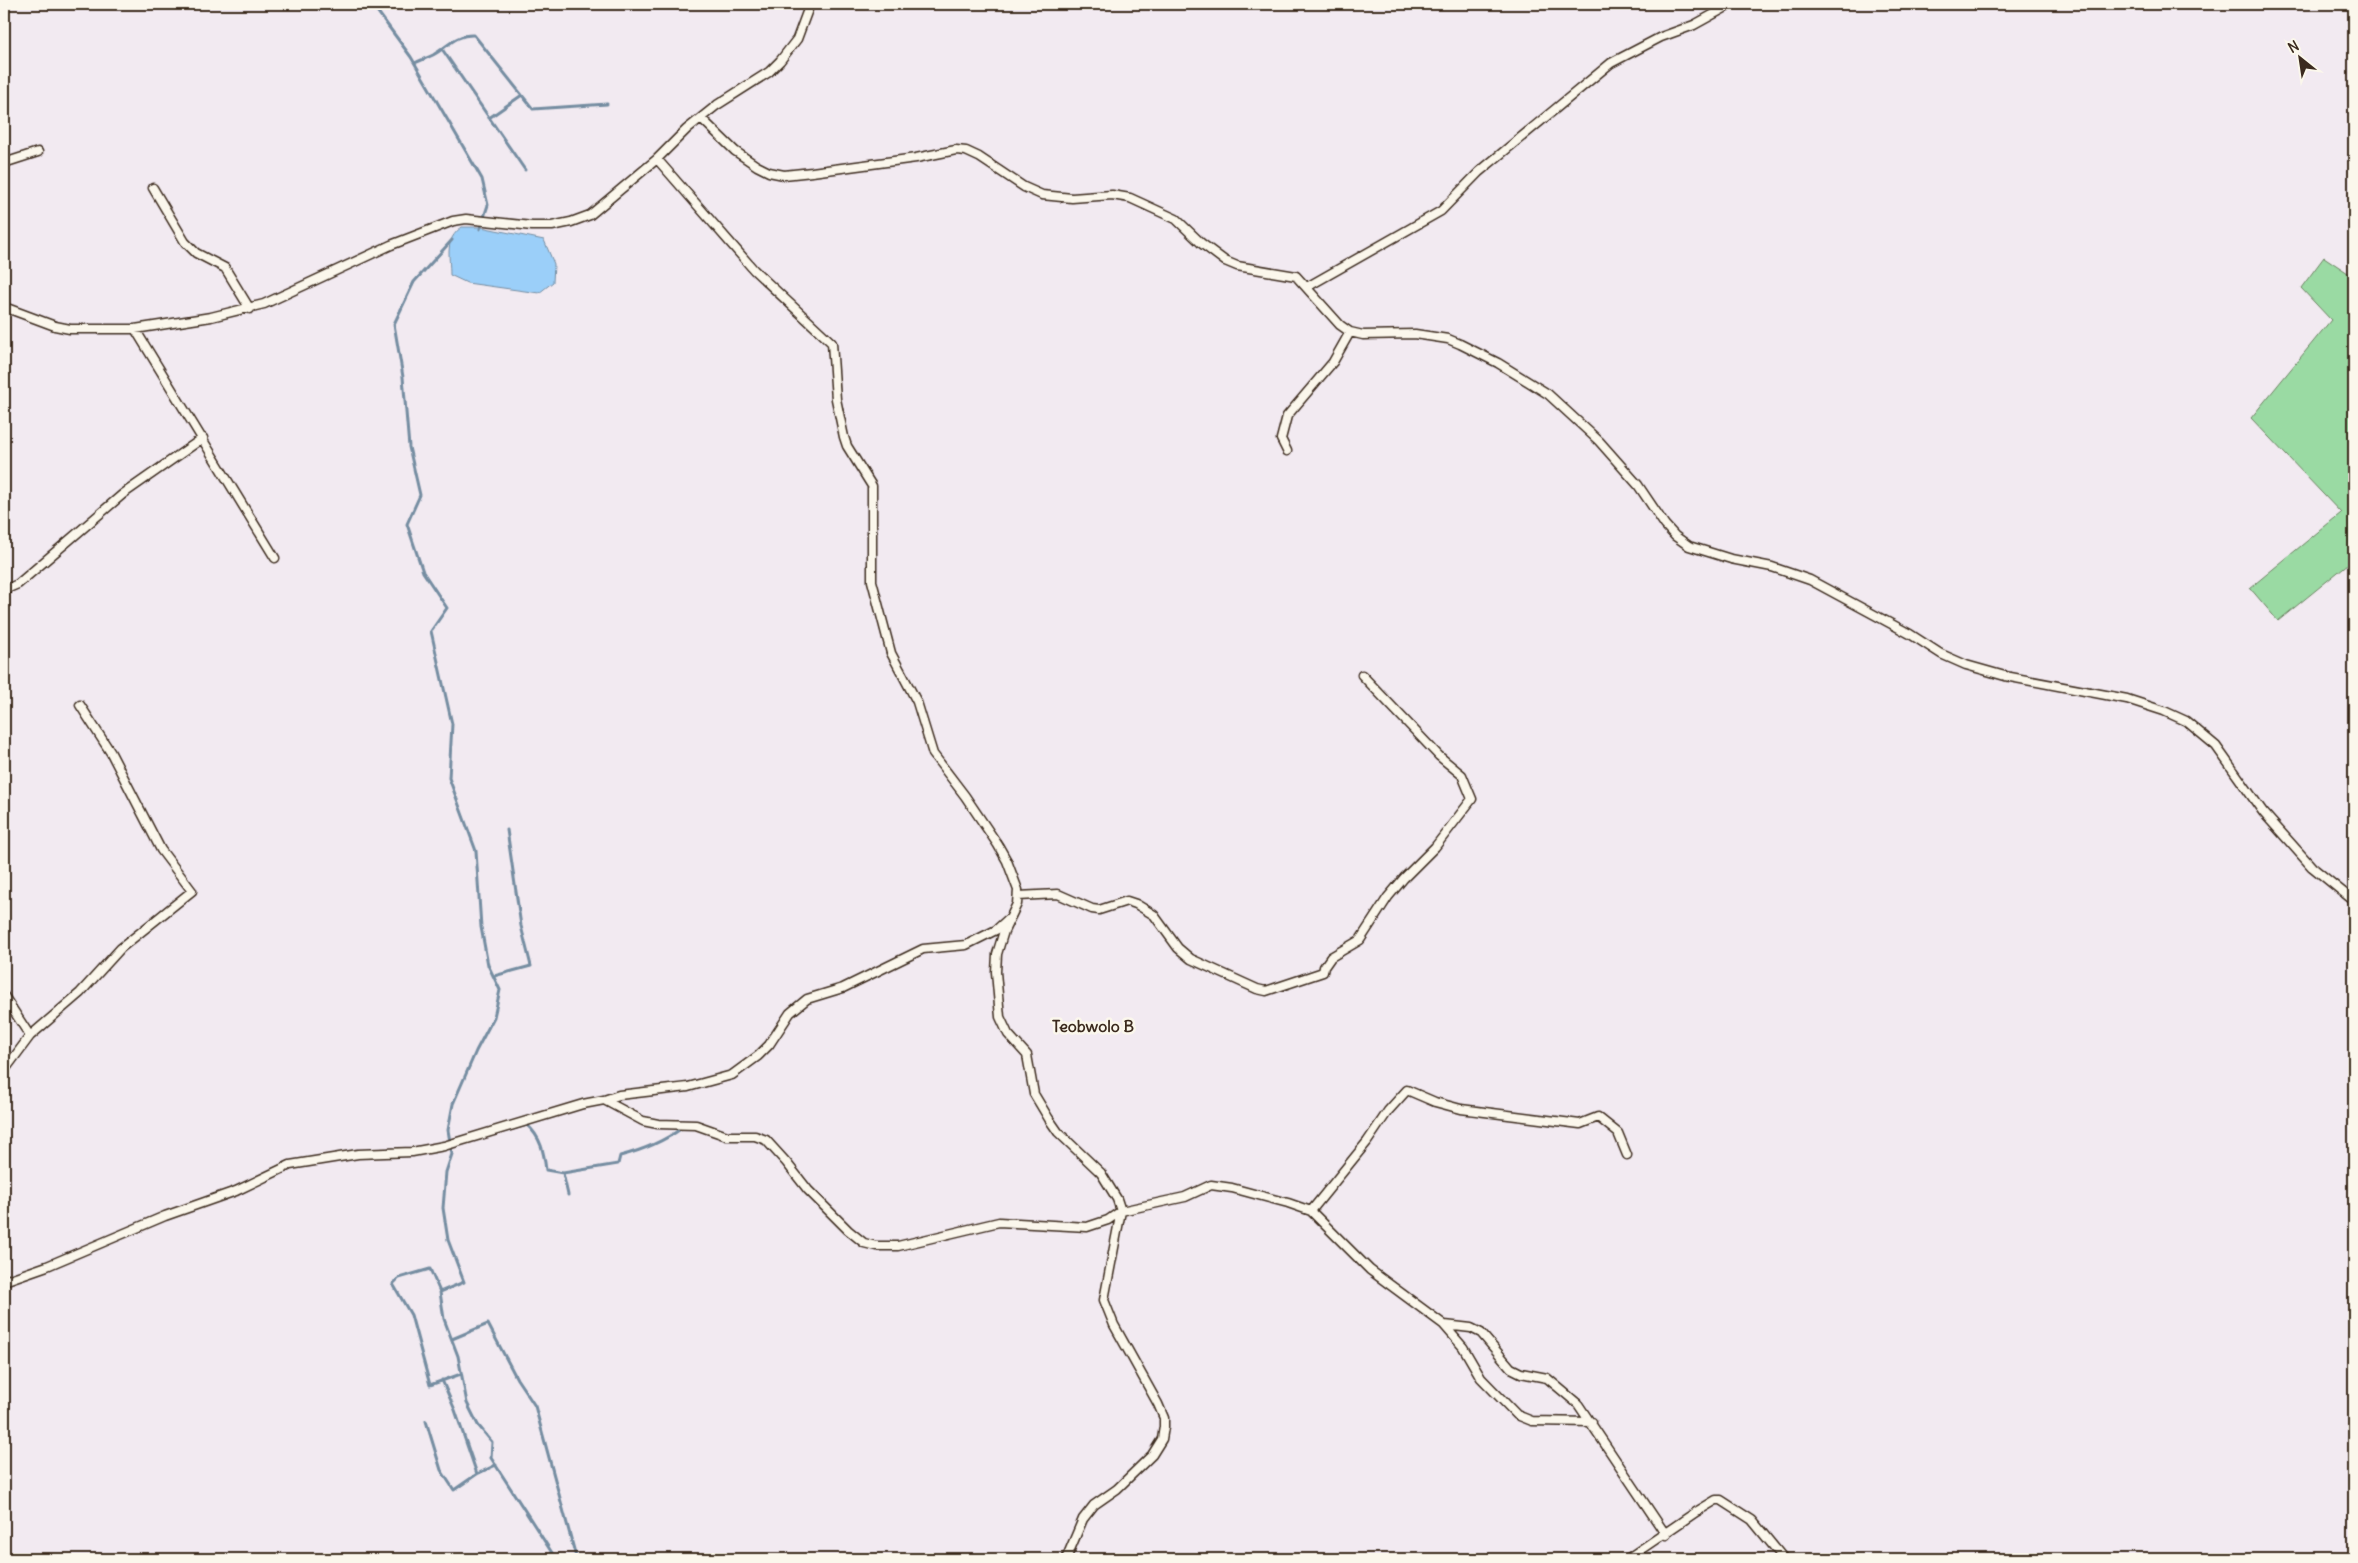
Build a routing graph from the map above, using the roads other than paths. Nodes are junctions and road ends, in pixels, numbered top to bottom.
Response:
1 (810, 4) edge
2 (1732, 4) edge
3 (701, 118) junction
4 (38, 152) dead end
5 (657, 159) junction
6 (4, 163) edge
7 (152, 188) dead end
8 (1307, 287) junction
9 (4, 307) edge
10 (250, 309) junction
11 (135, 330) junction
12 (1350, 332) junction
13 (203, 438) junction
14 (1287, 451) dead end
15 (275, 558) dead end
16 (4, 590) edge
17 (1362, 676) dead end
18 (80, 705) dead end
19 (1018, 896) junction
20 (2354, 900) edge
21 (1012, 916) junction
22 (4, 996) edge
23 (30, 1036) junction
24 (4, 1071) edge
25 (604, 1100) junction
26 (1627, 1155) dead end
27 (1121, 1210) junction
28 (1311, 1211) junction
29 (4, 1281) edge
30 (1443, 1324) junction
31 (1592, 1422) junction
32 (1666, 1534) junction
33 (1066, 1559) edge
34 (1627, 1559) edge
35 (1784, 1559) edge

1 - 3 street
2 - 8 street
3 - 5 street
3 - 8 street
4 - 6 street
5 - 10 street
5 - 19 street
7 - 10 street
8 - 12 street
9 - 11 street
10 - 11 street
11 - 13 street
12 - 14 street
12 - 20 street
13 - 15 street
13 - 16 street
17 - 19 street
18 - 23 street
19 - 21 street
21 - 25 street
21 - 27 street
22 - 23 street
23 - 24 street
25 - 27 street
25 - 29 street
26 - 28 street
27 - 28 street
27 - 33 street
28 - 30 street
30 - 31 street
30 - 31 street
31 - 32 street
32 - 34 street
32 - 35 street

